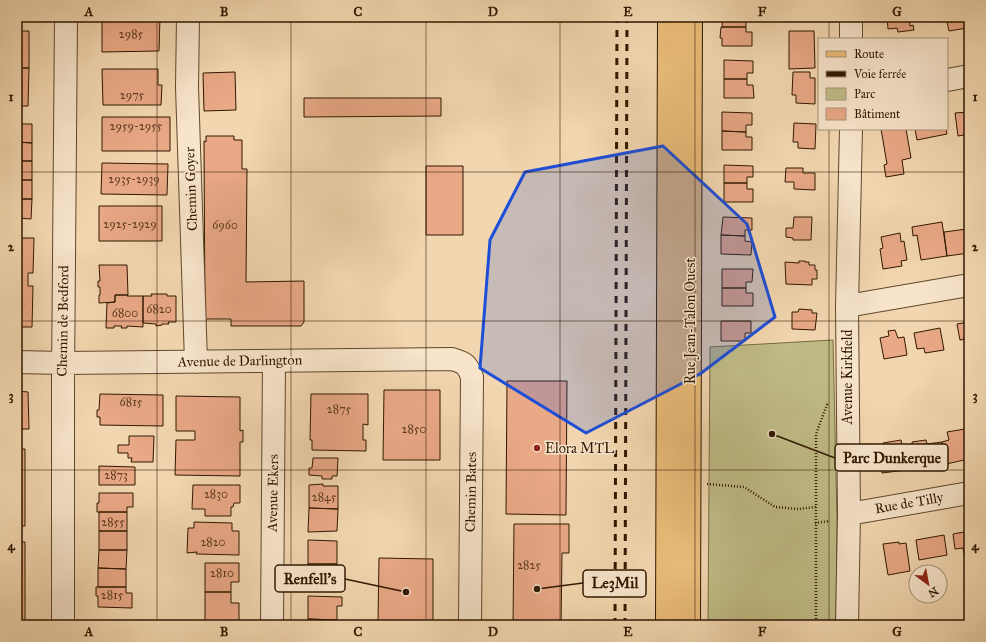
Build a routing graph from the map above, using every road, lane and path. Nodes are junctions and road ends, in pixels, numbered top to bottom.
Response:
1 (66, 17) edge
2 (188, 17) edge
3 (669, 17) edge
4 (691, 17) edge
5 (851, 17) edge
6 (851, 38) edge
7 (969, 76) edge
8 (948, 80) edge
9 (851, 130) edge
10 (969, 285) edge
11 (847, 306) junction
12 (274, 361) junction
13 (17, 362) edge
14 (196, 362) junction
15 (463, 362) joint
16 (63, 363) junction
17 (829, 401) dead end
18 (705, 484) dead end
19 (969, 493) edge
20 (816, 508) junction
21 (843, 517) junction
22 (815, 523) junction
23 (62, 625) edge
24 (272, 625) edge
25 (470, 625) edge
26 (667, 625) edge
27 (689, 625) edge
28 (816, 625) edge
29 (847, 625) edge

1 - 16 street, Chemin de Bedford
2 - 14 street, Chemin Goyer
3 - 26 main road, Rue Jean-Talon Ouest
4 - 27 main road, Rue Jean-Talon Ouest
5 - 6 street
7 - 8 street
9 - 11 street, Avenue Kirkfield
10 - 11 street
11 - 21 street, Avenue Kirkfield
12 - 14 street, Avenue de Darlington
12 - 15 street, Avenue de Darlington
12 - 24 street, Avenue Ekers
13 - 16 street, Avenue de Darlington
14 - 16 street, Avenue de Darlington
15 - 25 street, Chemin Bates
16 - 23 street, Chemin de Bedford
17 - 20 path
18 - 20 path
19 - 21 street, Rue de Tilly
20 - 22 path
21 - 22 path
21 - 29 street, Avenue Kirkfield
22 - 28 path

